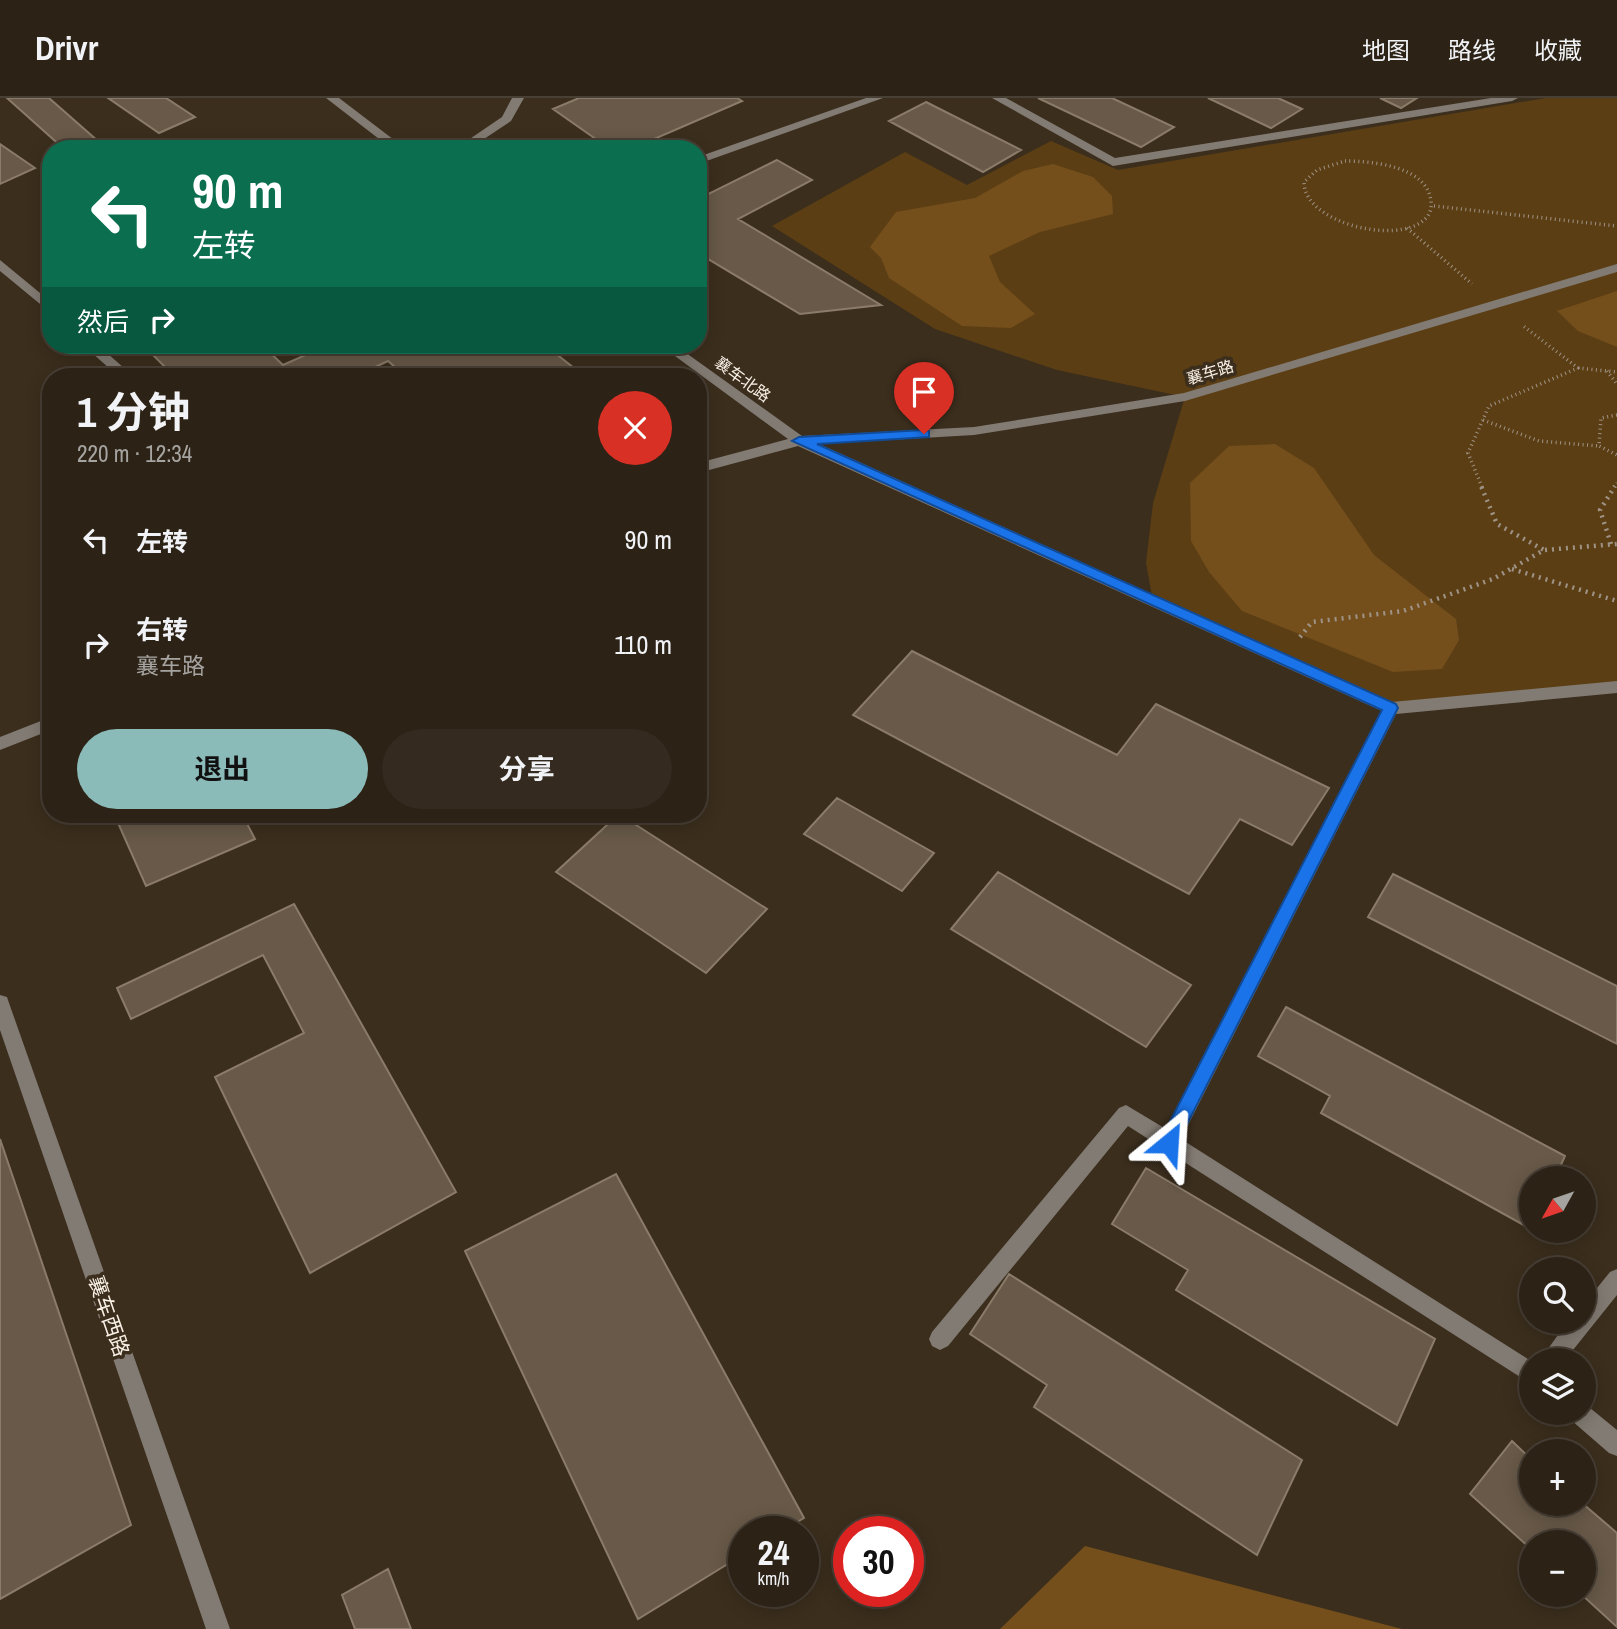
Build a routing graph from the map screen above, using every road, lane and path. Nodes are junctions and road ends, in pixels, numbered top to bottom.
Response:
1 (332, 98) edge
2 (518, 98) edge
3 (877, 98) edge
4 (998, 98) edge
5 (1512, 98) edge
6 (388, 140) edge
7 (475, 140) edge
8 (707, 158) edge
9 (1433, 206) junction
10 (1617, 226) edge
11 (1407, 228) junction
12 (0, 264) edge
13 (1617, 268) edge
14 (42, 302) edge
15 (1496, 304) junction
16 (100, 354) edge
17 (679, 354) edge
18 (117, 368) edge
19 (699, 368) edge
20 (1578, 368) junction
21 (1607, 371) junction
22 (1617, 372) edge
23 (707, 374) edge
24 (1617, 384) edge
25 (1617, 415) edge
26 (1483, 420) junction
27 (799, 441) junction
28 (1599, 446) junction
29 (1617, 455) edge
30 (707, 466) edge
31 (1617, 483) edge
32 (1611, 544) junction
33 (1617, 544) edge
34 (1544, 550) junction
35 (1512, 569) junction
36 (1617, 601) edge
37 (1282, 659) junction
38 (1617, 687) edge
39 (1391, 708) junction
40 (42, 727) edge
41 (0, 744) edge
42 (0, 1003) edge
43 (1169, 1143) junction
44 (1617, 1279) edge
45 (1596, 1304) edge
46 (1572, 1334) edge
47 (940, 1339) dead end
48 (1561, 1348) edge
49 (1519, 1365) edge
50 (1593, 1425) edge
51 (1617, 1445) edge
52 (218, 1629) edge

1 - 6 street
2 - 7 street
3 - 8 street
4 - 5 street
9 - 10 path
9 - 11 path
9 - 11 path
11 - 15 path
12 - 14 street
13 - 15 street, 襄车路
15 - 20 path
15 - 27 street, 襄车路
16 - 18 street
17 - 19 street, 襄车北路
20 - 21 path
20 - 26 path
21 - 22 path
21 - 24 path
23 - 27 street, 襄车北路
25 - 28 path
26 - 28 path
26 - 34 path
27 - 30 street, 襄车路
27 - 37 street, 襄车北路
28 - 29 path
31 - 32 path
32 - 33 path
32 - 34 path
34 - 35 path
35 - 36 path
35 - 37 path
37 - 39 street, 襄车北路
38 - 39 street
39 - 43 street
40 - 41 street
42 - 52 street, 襄车西路
43 - 47 street
43 - 49 street
44 - 45 street
46 - 48 street
50 - 51 street

